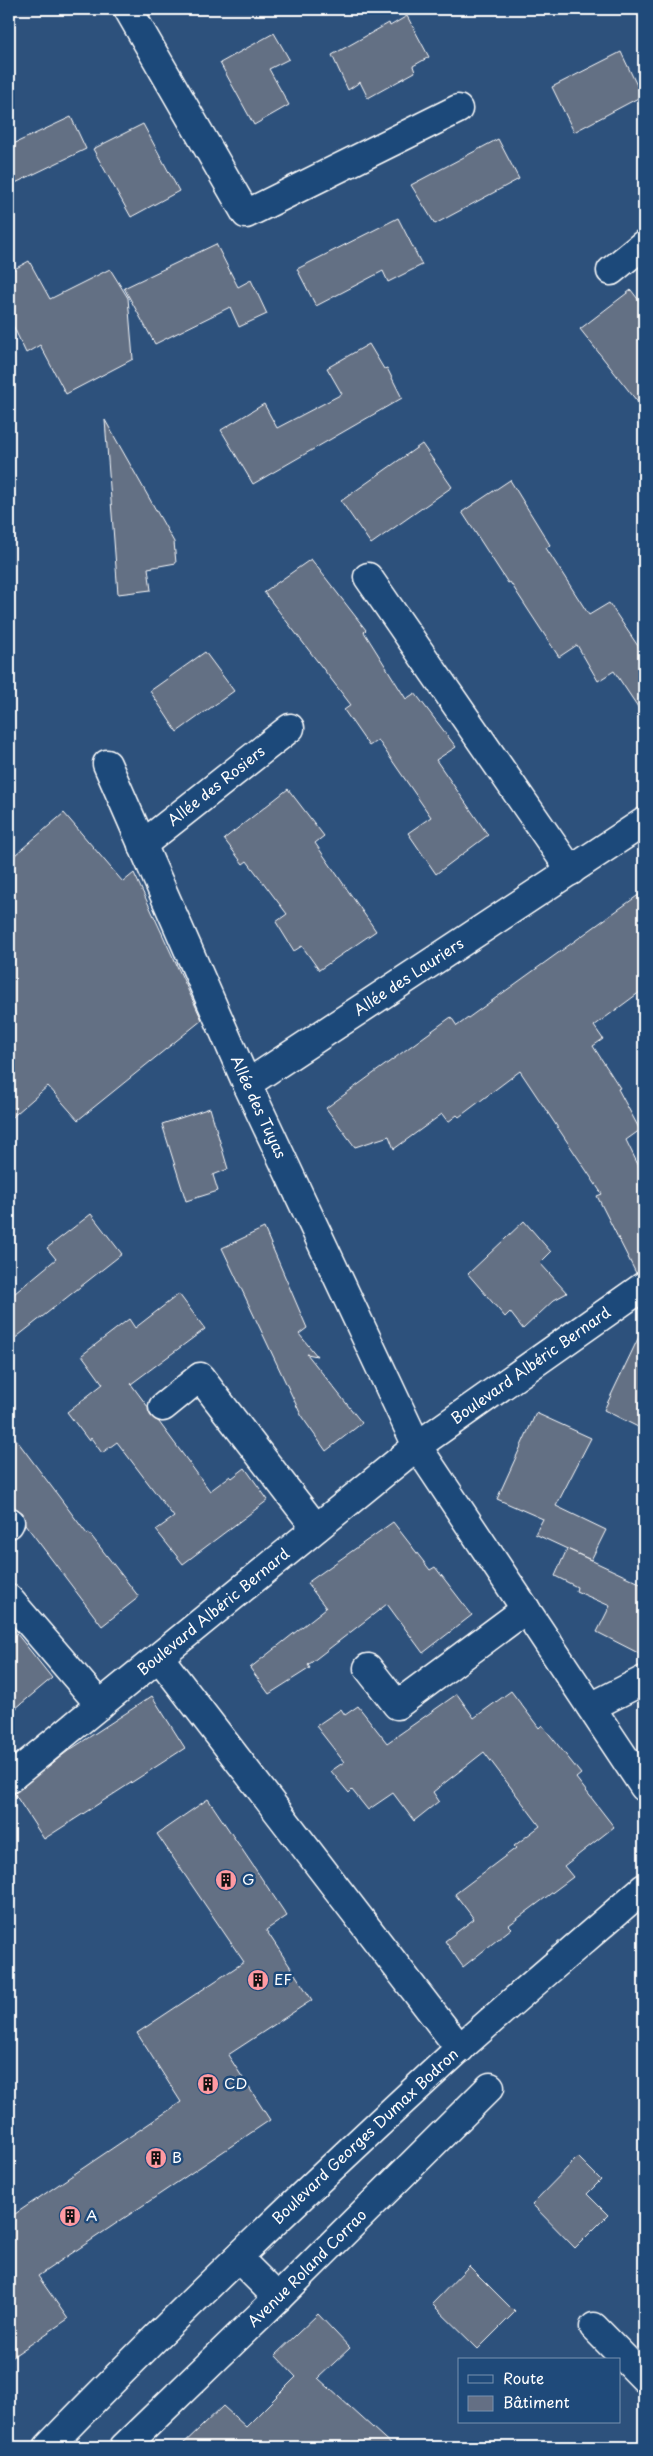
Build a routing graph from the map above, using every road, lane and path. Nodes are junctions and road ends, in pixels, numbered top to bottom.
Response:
1 (128, 9) edge
2 (458, 109) dead end
3 (644, 244) edge
4 (611, 271) dead end
5 (368, 577) dead end
6 (290, 728) dead end
7 (107, 764) dead end
8 (644, 822) edge
9 (142, 845) junction
10 (571, 871) junction
11 (247, 1084) junction
12 (644, 1286) edge
13 (163, 1407) dead end
14 (417, 1446) junction
15 (316, 1528) junction
16 (9, 1599) edge
17 (526, 1609) junction
18 (159, 1657) junction
19 (368, 1668) dead end
20 (644, 1680) edge
21 (100, 1705) junction
22 (591, 1707) junction
23 (9, 1779) edge
24 (644, 1787) edge
25 (644, 1888) edge
26 (460, 2049) junction
27 (490, 2087) dead end
28 (238, 2258) junction
29 (278, 2298) junction
30 (594, 2327) dead end
31 (644, 2378) edge
32 (48, 2447) edge
33 (124, 2447) edge

1 - 2 street
3 - 4 street
5 - 10 street
6 - 9 street, Allée des Rosiers
7 - 9 street, Allée des Tuyas
8 - 10 street, Allée des Lauriers
9 - 11 street, Allée des Tuyas
10 - 11 street, Allée des Lauriers
11 - 14 street, Allée des Tuyas
12 - 14 street, Boulevard Albéric Bernard
13 - 15 street
14 - 15 street, Boulevard Albéric Bernard
14 - 17 street
15 - 18 street, Boulevard Albéric Bernard
16 - 21 street
17 - 19 street
17 - 22 street
18 - 21 street, Boulevard Albéric Bernard
18 - 26 street, Boulevard Georges Dumax Bodron
20 - 22 street
21 - 23 street, Boulevard Albéric Bernard
22 - 24 street
25 - 26 street
26 - 28 street, Boulevard Georges Dumax Bodron
27 - 29 street, Avenue Roland Corrao
28 - 29 street
28 - 32 street, Boulevard Georges Dumax Bodron
29 - 33 street, Avenue Roland Corrao
30 - 31 street

